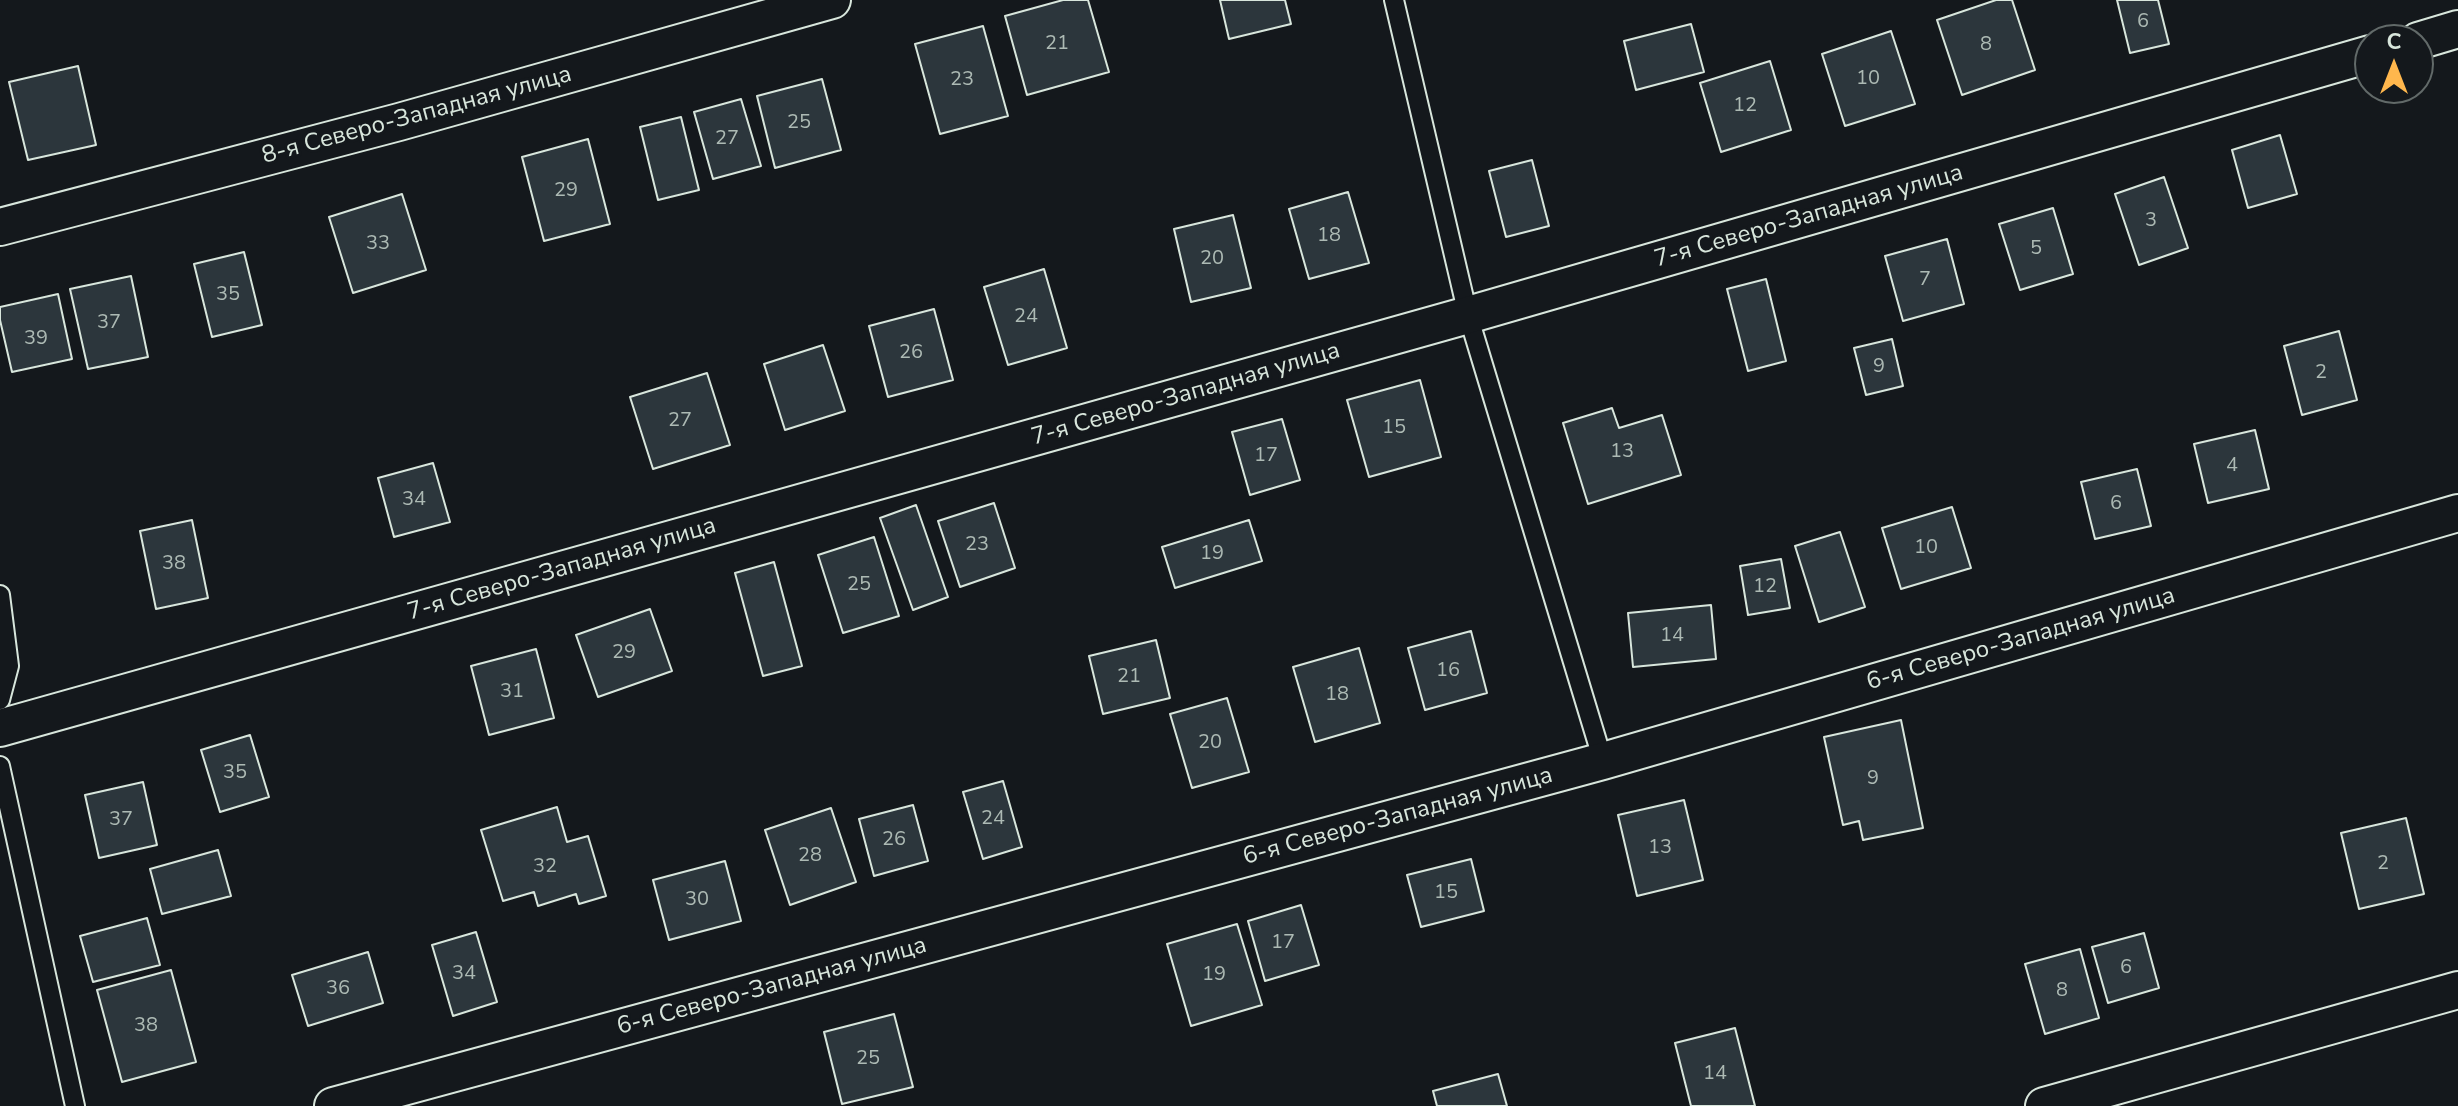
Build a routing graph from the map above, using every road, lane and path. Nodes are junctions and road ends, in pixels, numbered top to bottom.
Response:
1 (832, 0) edge
2 (1394, 0) edge
3 (2458, 29) edge
4 (2434, 36) edge
5 (2354, 59) edge
6 (0, 227) edge
7 (1468, 315) junction
8 (2458, 513) edge
9 (0, 595) edge
10 (0, 700) edge
11 (0, 728) edge
12 (1603, 761) junction
13 (0, 766) edge
14 (2458, 990) edge
15 (75, 1106) edge
16 (333, 1106) edge
17 (2044, 1106) edge

1 - 6 street, 8-я Северо-Западная улица
2 - 7 lane
3 - 4 street
5 - 7 street, 7-я Северо-Западная улица
7 - 11 street, 7-я Северо-Западная улица
7 - 12 lane
8 - 12 street, 6-я Северо-Западная улица
9 - 10 lane
12 - 16 street, 6-я Северо-Западная улица
13 - 15 lane
14 - 17 street

